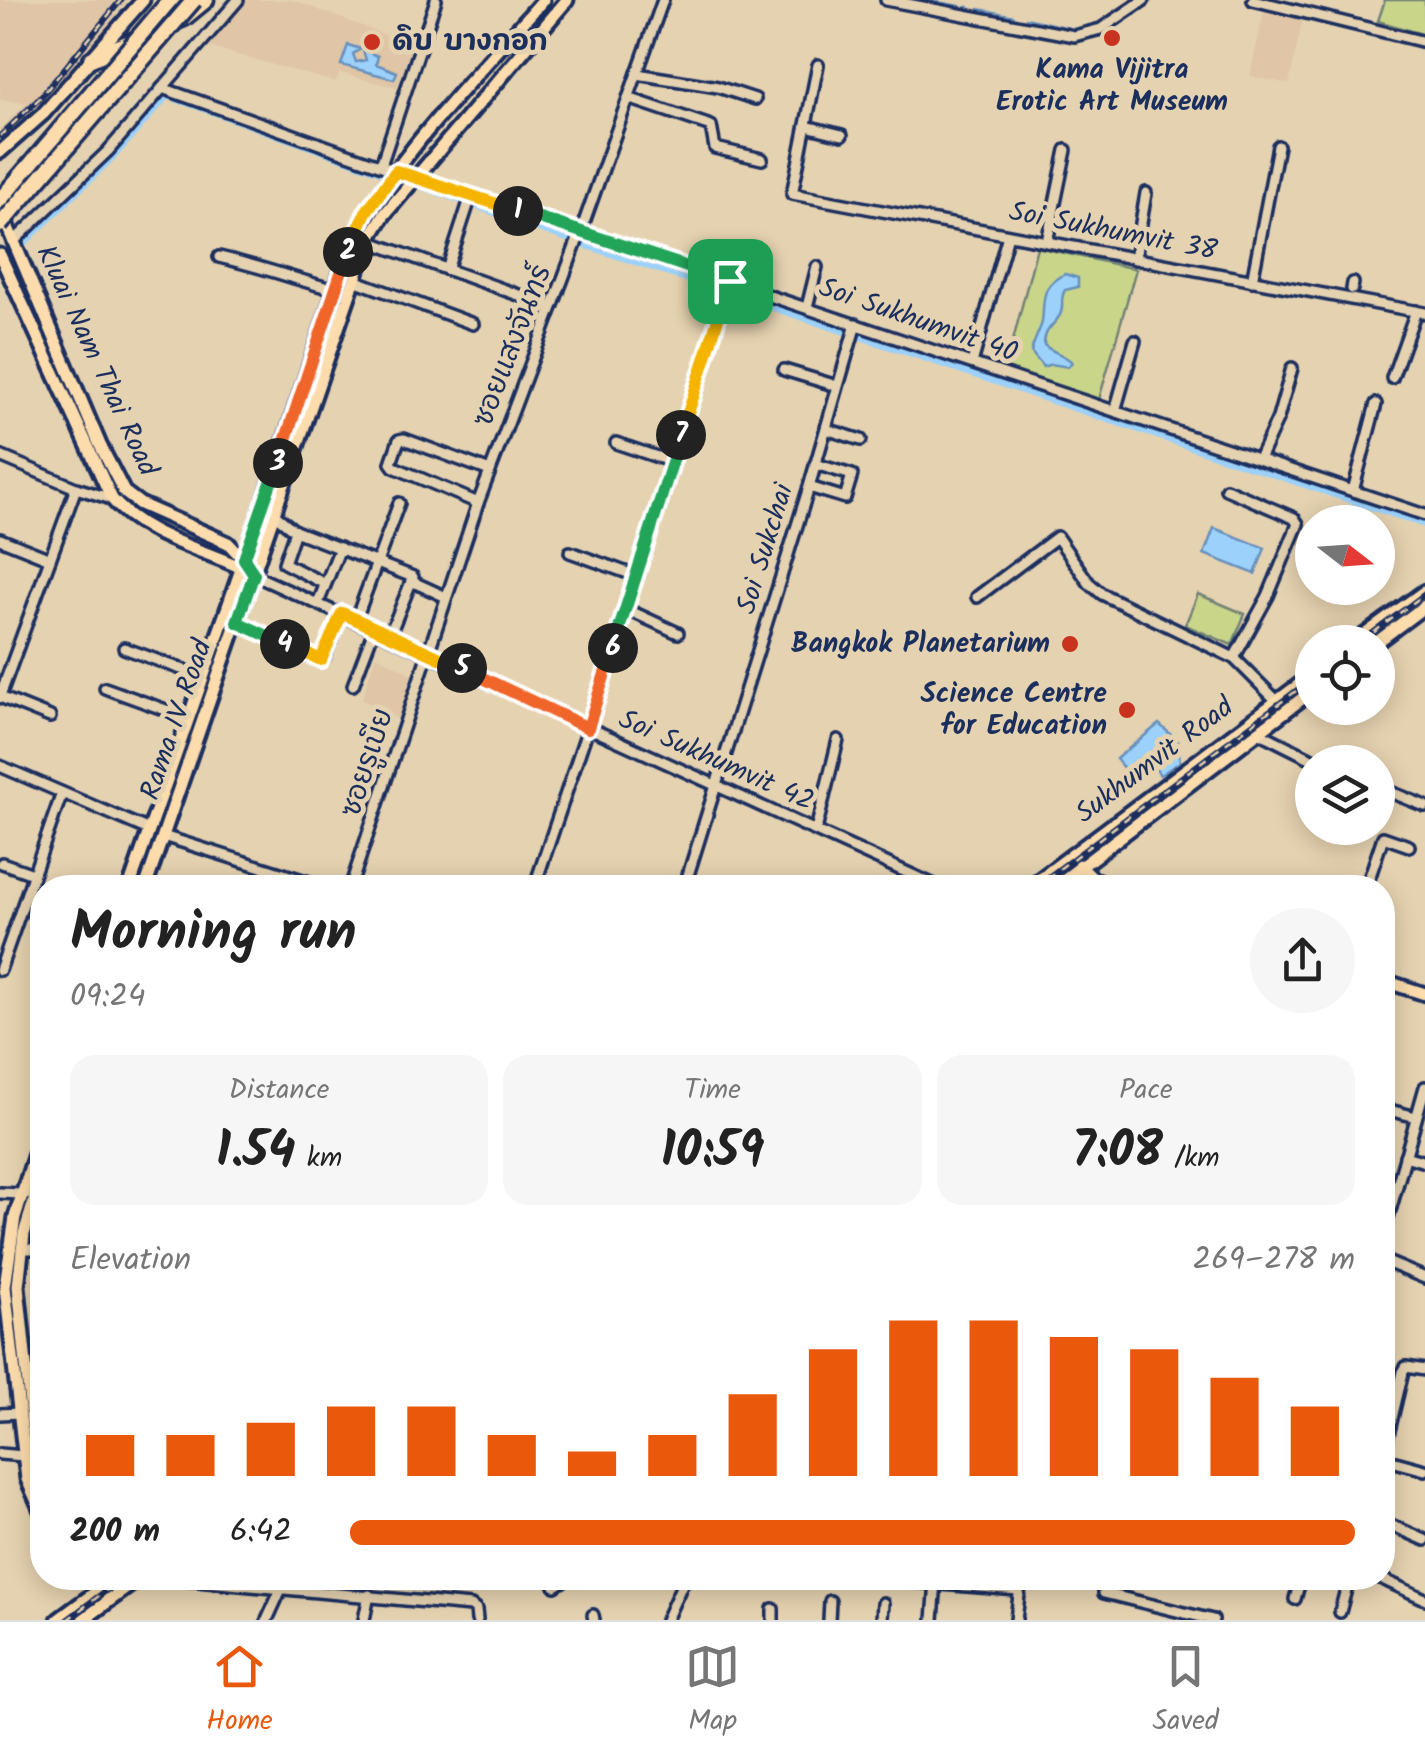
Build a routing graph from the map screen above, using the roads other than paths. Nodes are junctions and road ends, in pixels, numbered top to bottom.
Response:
1 (134, 0) edge
2 (143, 0) edge
3 (170, 0) edge
4 (194, 0) edge
5 (206, 0) edge
6 (238, 0) edge
7 (436, 0) edge
8 (543, 0) edge
9 (567, 0) edge
10 (664, 0) edge
11 (886, 0) edge
12 (1253, 0) edge
13 (1138, 2) edge
14 (1425, 42) edge
15 (93, 56) junction
16 (818, 64) dead end
17 (637, 74) junction
18 (162, 88) junction
19 (628, 98) junction
20 (755, 98) dead end
21 (806, 126) junction
22 (842, 135) dead end
23 (1278, 146) dead end
24 (1066, 150) dead end
25 (0, 152) edge
26 (762, 159) dead end
27 (381, 165) junction
28 (396, 171) junction
29 (415, 177) junction
30 (1146, 193) dead end
31 (471, 196) junction
32 (0, 200) edge
33 (0, 210) edge
34 (0, 225) edge
35 (581, 231) junction
36 (1008, 235) junction
37 (368, 241) junction
38 (14, 242) junction
39 (1047, 242) junction
40 (0, 255) edge
41 (219, 257) dead end
42 (1135, 258) junction
43 (818, 267) dead end
44 (447, 270) junction
45 (354, 280) junction
46 (1252, 280) junction
47 (728, 287) junction
48 (335, 290) junction
49 (552, 307) junction
50 (807, 307) junction
51 (1420, 312) edge
52 (474, 324) dead end
53 (854, 330) junction
54 (1135, 341) dead end
55 (972, 363) junction
56 (1292, 368) dead end
57 (784, 370) dead end
58 (1392, 378) dead end
59 (838, 386) junction
60 (1376, 404) dead end
61 (1114, 412) junction
62 (826, 430) junction
63 (861, 440) dead end
64 (616, 443) dead end
65 (0, 456) edge
66 (1259, 459) junction
67 (672, 462) junction
68 (816, 464) junction
69 (490, 471) junction
70 (809, 487) junction
71 (76, 488) junction
72 (1226, 489) dead end
73 (1353, 490) junction
74 (124, 492) junction
75 (112, 499) junction
76 (478, 502) junction
77 (399, 503) dead end
78 (275, 515) junction
79 (1425, 515) edge
80 (257, 524) junction
81 (295, 530) junction
82 (0, 540) edge
83 (228, 542) junction
84 (340, 548) junction
85 (570, 552) dead end
86 (50, 559) junction
87 (243, 564) junction
88 (378, 564) junction
89 (254, 574) junction
90 (636, 576) junction
91 (411, 581) junction
92 (325, 584) junction
93 (1425, 590) edge
94 (446, 597) junction
95 (977, 598) dead end
96 (318, 603) junction
97 (1425, 606) edge
98 (626, 610) junction
99 (342, 613) junction
100 (356, 619) junction
101 (237, 622) junction
102 (1379, 625) edge
103 (375, 627) junction
104 (1395, 628) edge
105 (678, 633) dead end
106 (390, 634) junction
107 (124, 648) dead end
108 (428, 652) junction
109 (1234, 658) junction
110 (203, 677) junction
111 (353, 685) dead end
112 (104, 688) dead end
113 (1295, 688) edge
114 (0, 697) edge
115 (1278, 701) junction
116 (1295, 702) edge
117 (50, 718) dead end
118 (188, 718) junction
119 (1254, 727) junction
120 (588, 728) junction
121 (838, 740) dead end
122 (1295, 749) edge
123 (0, 766) edge
124 (718, 786) junction
125 (62, 792) junction
126 (1395, 793) edge
127 (1425, 806) edge
128 (149, 830) junction
129 (816, 830) junction
130 (163, 836) junction
131 (1409, 846) dead end
132 (1073, 854) junction
133 (2, 863) edge
134 (1080, 867) junction
135 (33, 874) joint
136 (133, 875) edge
137 (150, 875) edge
138 (287, 875) edge
139 (354, 875) edge
140 (538, 875) edge
141 (688, 875) edge
142 (913, 875) edge
143 (1045, 875) edge
144 (1070, 875) edge
145 (1089, 875) edge
146 (1370, 875) edge
147 (30, 882) edge
148 (2, 956) edge
149 (0, 970) edge
150 (1395, 984) edge
151 (1425, 994) edge
152 (1425, 1087) edge
153 (1395, 1111) edge
154 (1416, 1117) junction
155 (1405, 1156) junction
156 (1425, 1162) edge
157 (30, 1167) edge
158 (1395, 1182) edge
159 (0, 1192) edge
160 (21, 1194) junction
161 (30, 1194) edge
162 (30, 1222) edge
163 (21, 1249) junction
164 (30, 1249) edge
165 (1395, 1265) edge
166 (3, 1270) edge
167 (1425, 1278) edge
168 (1425, 1370) edge
169 (1395, 1403) edge
170 (19, 1413) junction
171 (0, 1414) edge
172 (30, 1420) edge
173 (30, 1447) edge
174 (0, 1454) edge
175 (30, 1459) edge
176 (1395, 1462) edge
177 (1425, 1470) edge
178 (1395, 1527) edge
179 (1425, 1540) edge
180 (1395, 1585) edge
181 (97, 1590) edge
182 (110, 1590) edge
183 (123, 1590) edge
184 (280, 1590) edge
185 (321, 1590) edge
186 (680, 1590) edge
187 (940, 1590) edge
188 (1018, 1590) edge
189 (1104, 1590) edge
190 (1298, 1590) edge
191 (1346, 1590) edge
192 (369, 1595) junction
193 (112, 1598) junction
194 (1295, 1599) dead end
195 (1425, 1599) edge
196 (830, 1601) dead end
197 (883, 1603) dead end
198 (1340, 1612) dead end
199 (58, 1620) edge
200 (82, 1620) edge
201 (267, 1620) edge
202 (364, 1620) edge
203 (477, 1620) edge
204 (666, 1620) edge
205 (830, 1620) edge
206 (882, 1620) edge
207 (933, 1620) edge
208 (1016, 1620) edge
209 (1213, 1620) edge

1 - 15 main road
2 - 15 main road
3 - 32 highway, bridge
4 - 34 highway, bridge
5 - 15 highway
6 - 18 street
7 - 27 street
8 - 28 main road, Rama IV Road
9 - 29 main road, Rama IV Road
10 - 17 street, ซอยแสงจันทร์
11 - 13 street
12 - 14 street
15 - 25 main road
16 - 21 street
17 - 19 street, ซอยแสงจันทร์
17 - 20 street
18 - 27 street, Soi Sukhumvit 40
18 - 38 street
19 - 26 street
19 - 35 street, ซอยแสงจันทร์
21 - 22 street
21 - 36 street, Soi Sukhumvit 38
23 - 46 street
24 - 39 street
27 - 28 street, Soi Sukhumvit 40
28 - 29 street, Soi Sukhumvit 40
28 - 48 main road, Rama IV Road
29 - 31 street, Soi Sukhumvit 40
29 - 37 main road, Rama IV Road
30 - 42 street
31 - 35 street, Soi Sukhumvit 40
31 - 44 street
33 - 38 main road, Kluai Nam Thai Road
35 - 47 street, Soi Sukhumvit 40
35 - 49 street, ซอยแสงจันทร์
36 - 39 street, Soi Sukhumvit 38
36 - 55 street
37 - 44 street
37 - 45 main road, Rama IV Road
38 - 40 main road
38 - 74 main road, Kluai Nam Thai Road
39 - 42 street, Soi Sukhumvit 38
40 - 75 main road, Kluai Nam Thai Road
41 - 48 street
42 - 46 street, Soi Sukhumvit 38
43 - 50 street
44 - 49 street
45 - 52 street
45 - 78 main road, Rama IV Road
46 - 51 street, Soi Sukhumvit 38
47 - 50 street, Soi Sukhumvit 40
47 - 67 street
48 - 80 main road, Rama IV Road
49 - 69 street, ซอยแสงจันทร์
50 - 53 street, Soi Sukhumvit 40
51 - 58 street
53 - 55 street, Soi Sukhumvit 40
53 - 59 street, Soi Sukchai
54 - 61 street
55 - 61 street, Soi Sukhumvit 40
56 - 66 street
57 - 59 street
59 - 62 street, Soi Sukchai
60 - 73 street
61 - 66 street, Soi Sukhumvit 40
62 - 63 street
62 - 68 street, Soi Sukchai
64 - 67 street
65 - 71 street
66 - 73 street, Soi Sukhumvit 40
67 - 90 street
68 - 70 street, Soi Sukchai
68 - 70 street
69 - 76 street, ซอยแสงจันทร์
69 - 76 street
70 - 124 street, Soi Sukchai
71 - 75 street
71 - 86 street
72 - 109 street
73 - 79 street, Soi Sukhumvit 40
74 - 75 main road
74 - 83 main road, Kluai Nam Thai Road
75 - 87 main road, Kluai Nam Thai Road
76 - 94 street, ซอยแสงจันทร์
77 - 88 street
78 - 81 street
78 - 89 main road, Rama IV Road
80 - 83 main road
80 - 87 main road, Rama IV Road
81 - 84 street
81 - 92 street
82 - 86 street
83 - 87 main road, Kluai Nam Thai Road
84 - 88 street
84 - 92 street
85 - 90 street
86 - 114 street
87 - 89 main road, Kluai Nam Thai Road
87 - 110 main road, Rama IV Road
88 - 91 street
88 - 100 street
89 - 96 street, Soi Sukhumvit 42
89 - 101 main road, Rama IV Road
90 - 98 street
91 - 94 street
91 - 106 street
92 - 96 street
93 - 102 main road
94 - 108 street, ซอยแสงจันทร์
95 - 109 street
96 - 99 street, Soi Sukhumvit 42
97 - 104 main road
98 - 105 street
98 - 120 street
99 - 100 street, Soi Sukhumvit 42
99 - 101 street
100 - 103 street, Soi Sukhumvit 42
101 - 130 main road, Rama IV Road
103 - 106 street, Soi Sukhumvit 42
103 - 111 street
106 - 108 street, Soi Sukhumvit 42
107 - 110 street
108 - 120 street, Soi Sukhumvit 42
108 - 139 street, ซอยรูเบีย
109 - 115 street
110 - 118 main road, Rama IV Road
112 - 118 street
113 - 115 main road, Sukhumvit Road
114 - 117 street
115 - 119 main road, Sukhumvit Road
116 - 119 main road, Sukhumvit Road
118 - 128 main road, Rama IV Road
119 - 122 street
119 - 132 main road, Sukhumvit Road
119 - 134 main road, Sukhumvit Road
120 - 124 street, Soi Sukhumvit 42
120 - 140 street
121 - 129 street
123 - 125 street
124 - 129 street, Soi Sukhumvit 42
124 - 141 street, Soi Sukchai
125 - 128 street
125 - 135 street
126 - 127 street
128 - 130 main road
128 - 136 main road, Rama IV Road
129 - 142 street, Soi Sukhumvit 42
130 - 137 main road, Rama IV Road
130 - 138 street
131 - 146 street
132 - 134 main road
132 - 143 main road, Sukhumvit Road
133 - 135 street
134 - 144 main road, Sukhumvit Road
134 - 145 main road
147 - 148 street
148 - 149 street
150 - 151 main road
152 - 154 street
153 - 154 street
154 - 155 street
155 - 156 street
155 - 158 street
157 - 160 main road
159 - 160 street
160 - 161 street
160 - 166 main road
162 - 163 main road
163 - 164 street
163 - 172 main road
165 - 167 street
166 - 170 main road
168 - 169 street
170 - 171 street
170 - 173 main road
174 - 175 street
176 - 177 street
178 - 179 street
180 - 195 street
181 - 199 main road
182 - 193 main road
183 - 193 main road
184 - 201 street
185 - 192 street
186 - 204 street
187 - 207 street
188 - 208 street
189 - 209 street
190 - 194 street
191 - 198 street
192 - 202 street
192 - 203 street
193 - 200 main road
196 - 205 street
197 - 206 street

